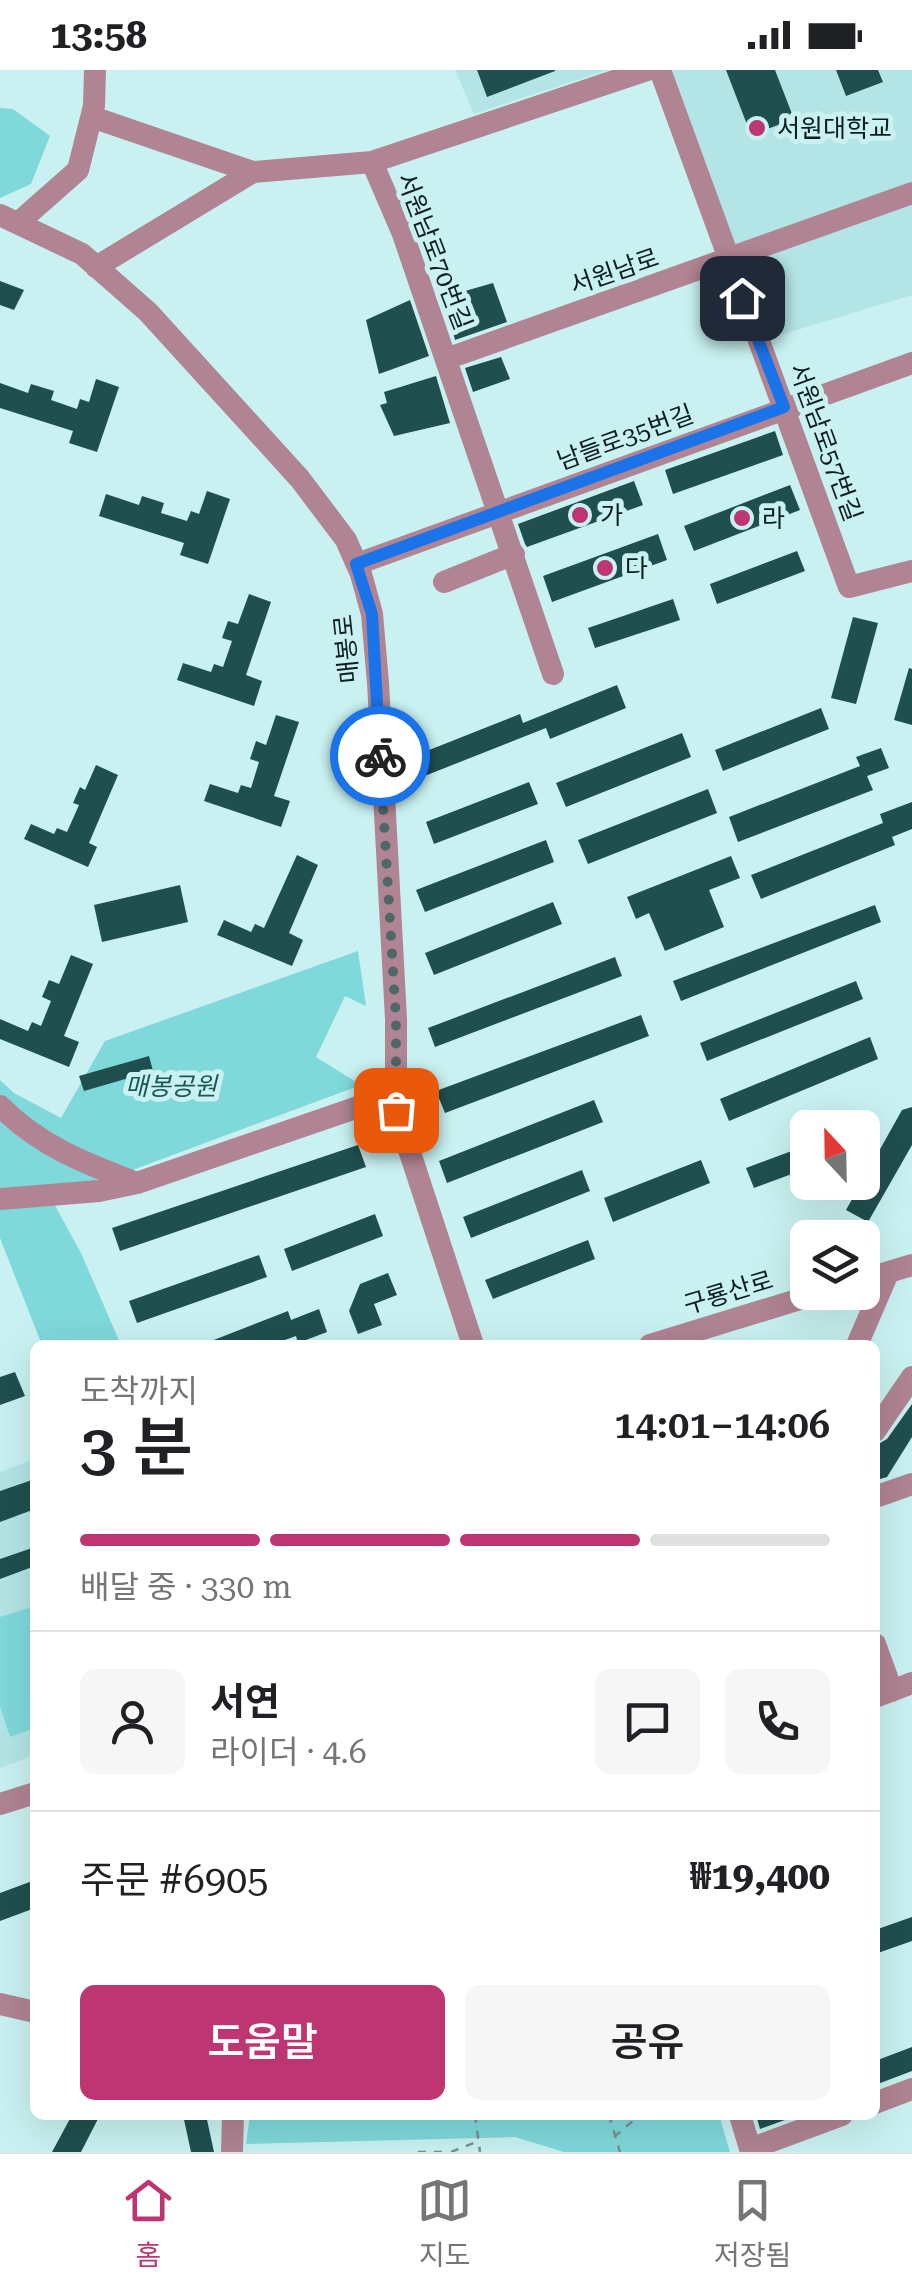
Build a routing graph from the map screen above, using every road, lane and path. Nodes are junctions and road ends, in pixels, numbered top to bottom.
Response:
1 (96, 70) edge
2 (647, 70) edge
3 (660, 70) edge
4 (92, 117) junction
5 (372, 162) junction
6 (253, 172) junction
7 (912, 193) edge
8 (9, 219) edge
9 (728, 261) junction
10 (96, 267) junction
11 (446, 359) junction
12 (912, 363) edge
13 (784, 407) junction
14 (500, 513) junction
15 (514, 554) junction
16 (356, 564) junction
17 (912, 571) edge
18 (444, 582) dead end
19 (554, 674) dead end
20 (396, 1094) junction
21 (0, 1106) edge
22 (137, 1183) junction
23 (0, 1199) edge
24 (912, 1265) edge
25 (888, 1273) junction
26 (880, 1275) edge
27 (790, 1302) edge
28 (471, 1340) edge
29 (666, 1340) edge
30 (859, 1340) edge
31 (912, 1377) edge
32 (880, 1423) edge
33 (912, 1484) edge
34 (880, 1495) edge
35 (880, 1657) edge
36 (893, 1690) edge
37 (30, 1794) edge
38 (0, 1804) edge
39 (0, 2004) edge
40 (30, 2011) edge
41 (912, 2089) edge
42 (880, 2101) edge
43 (233, 2120) edge
44 (476, 2120) edge
45 (611, 2120) edge
46 (634, 2120) edge
47 (741, 2120) edge
48 (829, 2120) edge
49 (613, 2138) junction
50 (478, 2142) junction
51 (750, 2150) edge
52 (232, 2152) edge
53 (418, 2152) edge
54 (450, 2152) edge
55 (480, 2152) edge
56 (620, 2152) edge

1 - 4 street
2 - 5 street
3 - 9 street, 서원남로57번길
4 - 6 street
4 - 8 street
5 - 6 street
5 - 11 street, 서원남로70번길
6 - 10 street
7 - 9 street, 서원남로
8 - 10 street, 매봉로
9 - 11 street, 서원남로
9 - 13 street, 서원남로57번길
10 - 16 street, 매봉로
11 - 14 street, 서원남로70번길
12 - 13 street, 남들로35번길
13 - 14 street, 남들로35번길
13 - 17 street, 서원남로57번길
14 - 15 street, 서원남로70번길
14 - 16 street, 남들로35번길
15 - 18 street
15 - 19 street, 서원남로70번길
16 - 20 street, 매봉로
20 - 22 street
20 - 28 street, 매봉로
21 - 22 street
22 - 23 street
24 - 25 street
25 - 26 street
25 - 30 street
27 - 29 street, 구룡산로
31 - 32 street
33 - 34 street
35 - 36 street
37 - 38 street
39 - 40 street
41 - 42 street
43 - 52 street
44 - 50 path
45 - 49 path
46 - 49 path
47 - 51 street
48 - 51 street
49 - 56 path
50 - 54 path
50 - 55 path
53 - 54 path

